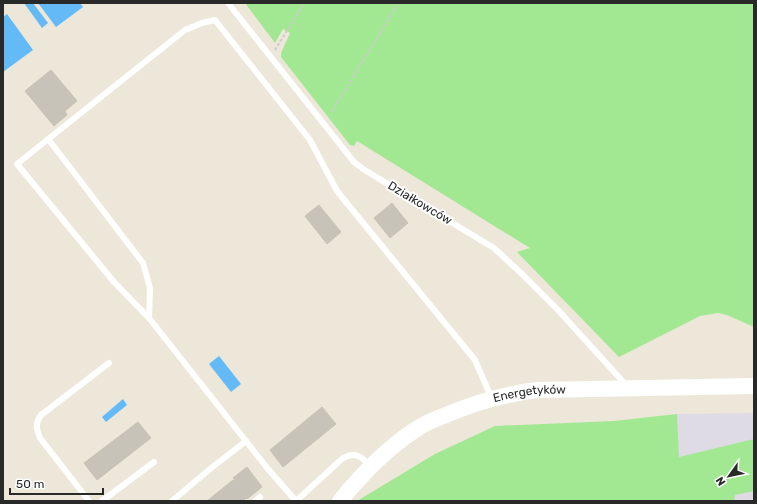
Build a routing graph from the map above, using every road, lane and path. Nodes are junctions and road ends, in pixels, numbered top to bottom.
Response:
1 (228, 3) edge
2 (304, 3) edge
3 (398, 3) edge
4 (271, 57) junction
5 (332, 112) dead end
6 (49, 140) junction
7 (149, 318) junction
8 (109, 364) dead end
9 (754, 386) edge
10 (629, 388) junction
11 (492, 399) junction
12 (246, 440) junction
13 (154, 462) dead end
14 (371, 466) junction
15 (89, 501) edge
16 (102, 501) edge
17 (172, 501) edge
18 (296, 501) edge
19 (340, 501) edge

1 - 4 lane, Działkowców
2 - 4 path
3 - 5 path
4 - 10 lane, Działkowców
6 - 7 lane
6 - 7 lane
6 - 11 lane
7 - 12 lane
8 - 15 lane
9 - 10 street, Energetyków
10 - 11 street, Energetyków
11 - 14 street, Energetyków
12 - 17 lane
12 - 18 lane
13 - 16 lane
14 - 18 lane
14 - 19 street, Energetyków

